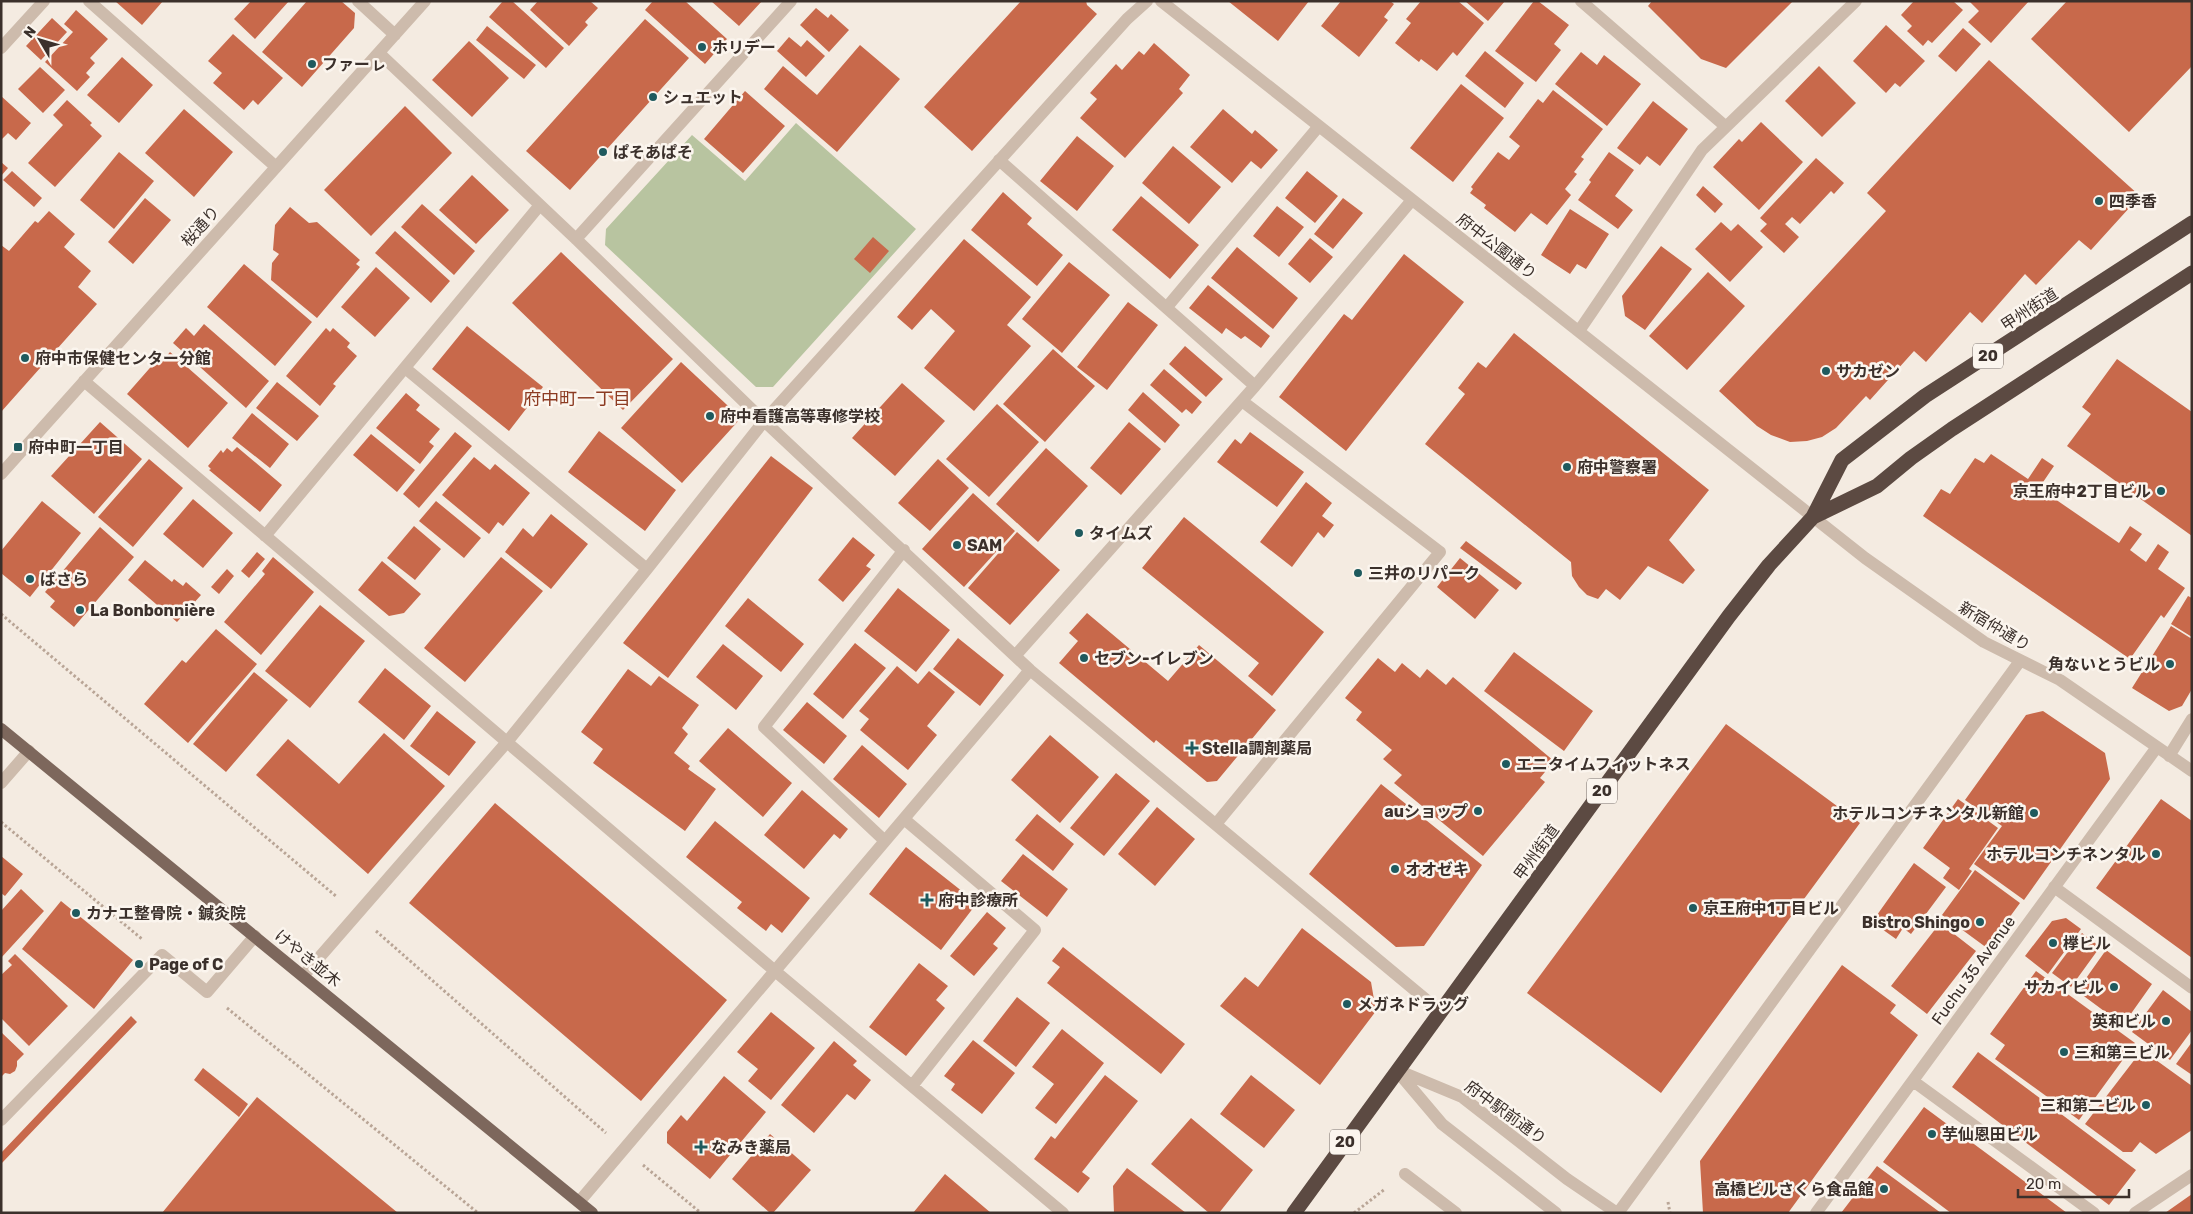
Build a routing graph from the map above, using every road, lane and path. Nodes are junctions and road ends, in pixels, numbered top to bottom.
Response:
1 (44, 1) edge
2 (89, 1) edge
3 (358, 1) edge
4 (425, 1) edge
5 (792, 1) edge
6 (1147, 1) edge
7 (1161, 1) edge
8 (1581, 1) edge
9 (1856, 1) edge
10 (395, 35) junction
11 (1, 48) edge
12 (379, 53) junction
13 (1318, 126) junction
14 (1725, 126) junction
15 (999, 160) junction
16 (275, 166) junction
17 (1412, 200) junction
18 (540, 204) junction
19 (2192, 223) edge
20 (576, 239) junction
21 (2192, 273) edge
22 (1167, 307) junction
23 (1579, 331) junction
24 (405, 368) junction
25 (84, 381) junction
26 (1255, 386) junction
27 (1242, 401) junction
28 (764, 421) junction
29 (1, 474) edge
30 (1813, 517) junction
31 (265, 536) junction
32 (904, 550) junction
33 (648, 570) junction
34 (1015, 656) junction
35 (2020, 661) junction
36 (1030, 670) junction
37 (2192, 718) edge
38 (1, 729) edge
39 (507, 742) junction
40 (2157, 747) junction
41 (28, 751) junction
42 (2169, 756) junction
43 (2192, 771) edge
44 (1, 783) edge
45 (904, 819) junction
46 (1, 822) edge
47 (1216, 824) junction
48 (885, 841) junction
49 (2054, 887) junction
50 (255, 936) junction
51 (162, 955) junction
52 (775, 971) junction
53 (304, 975) junction
54 (2192, 988) edge
55 (207, 992) junction
56 (1441, 1012) junction
57 (1397, 1070) junction
58 (1913, 1081) junction
59 (912, 1086) junction
60 (1, 1120) edge
61 (1405, 1174) joint
62 (2192, 1175) edge
63 (579, 1202) junction
64 (1668, 1202) dead end
65 (478, 1213) edge
66 (592, 1213) edge
67 (1063, 1213) edge
68 (1294, 1213) edge
69 (1354, 1213) edge
70 (1456, 1213) edge
71 (1556, 1213) edge
72 (1618, 1213) edge
73 (1670, 1213) edge
74 (1816, 1213) edge
75 (2094, 1213) edge
76 (2136, 1213) edge

1 - 11 street
2 - 16 street
3 - 10 street
4 - 10 street, 桜通り
5 - 20 street
6 - 15 street
7 - 13 street, 府中公園通り
8 - 14 street
9 - 14 street
10 - 12 street, 桜通り
12 - 16 street, 桜通り
12 - 18 street
13 - 17 street, 府中公園通り
13 - 22 street
14 - 23 street
15 - 22 street
15 - 28 street
16 - 25 street, 桜通り
17 - 23 street, 府中公園通り
17 - 26 street
18 - 20 street
18 - 24 street
19 - 30 highway, 甲州街道 / 20
20 - 28 street
21 - 30 highway, 甲州街道 / 20
22 - 26 street
23 - 30 street, 府中公園通り
24 - 31 street
24 - 33 street
25 - 29 street, 桜通り
25 - 31 street
26 - 27 street
27 - 34 street
27 - 47 street
28 - 32 street
28 - 33 street
30 - 35 street, 新宿仲通り
30 - 56 highway, 甲州街道 / 20
31 - 39 street
32 - 34 street
32 - 48 street
33 - 39 street
34 - 36 street
35 - 40 street, 新宿仲通り
35 - 72 street
36 - 45 street
36 - 47 street
37 - 42 street
38 - 41 main road, けやき並木
39 - 52 street
39 - 53 street
40 - 42 street, 新宿仲通り
40 - 49 street, Fuchu 35 Avenue
41 - 44 street
41 - 50 main road, けやき並木
42 - 43 street, 新宿仲通り
45 - 48 street
45 - 59 street
46 - 51 path
47 - 56 street
48 - 52 street
49 - 54 street
49 - 58 street, Fuchu 35 Avenue
50 - 53 main road, けやき並木
50 - 55 street
51 - 55 street
51 - 60 street
52 - 59 street
52 - 63 street
53 - 63 main road, けやき並木
55 - 65 path
56 - 57 highway, 甲州街道 / 20
57 - 68 highway, 甲州街道 / 20
57 - 71 street
57 - 72 street, 府中駅前通り
58 - 74 street, Fuchu 35 Avenue
58 - 75 street
59 - 67 street
61 - 69 path
61 - 70 street
62 - 76 street
63 - 66 main road, けやき並木
64 - 73 path

